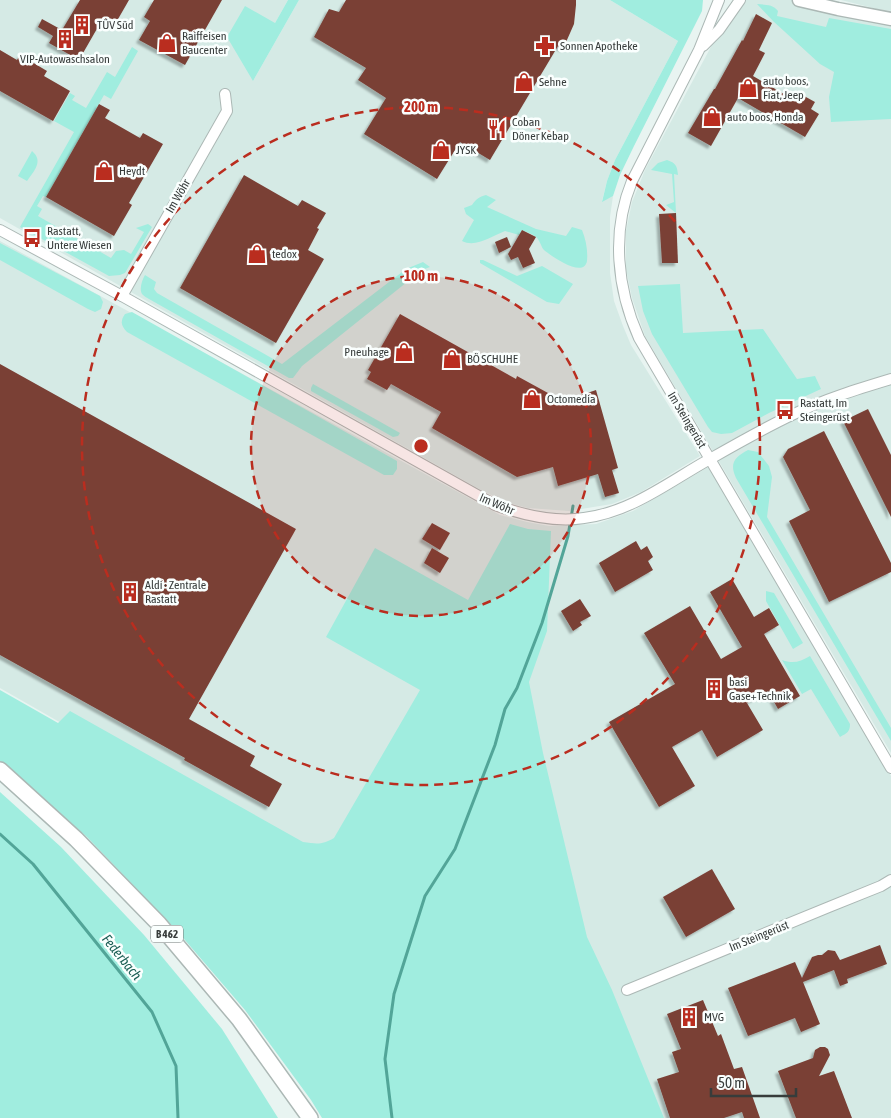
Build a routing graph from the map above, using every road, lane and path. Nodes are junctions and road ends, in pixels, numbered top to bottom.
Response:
1 (719, 0) edge
2 (740, 0) edge
3 (799, 0) edge
4 (891, 19) edge
5 (699, 50) junction
6 (225, 94) dead end
7 (0, 230) edge
8 (122, 296) junction
9 (891, 379) edge
10 (710, 459) junction
11 (891, 768) edge
12 (0, 770) edge
13 (891, 880) edge
14 (627, 990) dead end
15 (310, 1118) edge

1 - 5 street, Im Steingerüst
2 - 5 street, Im Steingerüst
3 - 4 street
5 - 10 street, Im Steingerüst
6 - 8 street, Im Wöhr
7 - 8 street, Im Wöhr
8 - 10 street, Im Wöhr
9 - 10 street, Im Wöhr
10 - 11 street, Im Steingerüst
12 - 15 main road, B 462
13 - 14 street, Im Steingerüst

